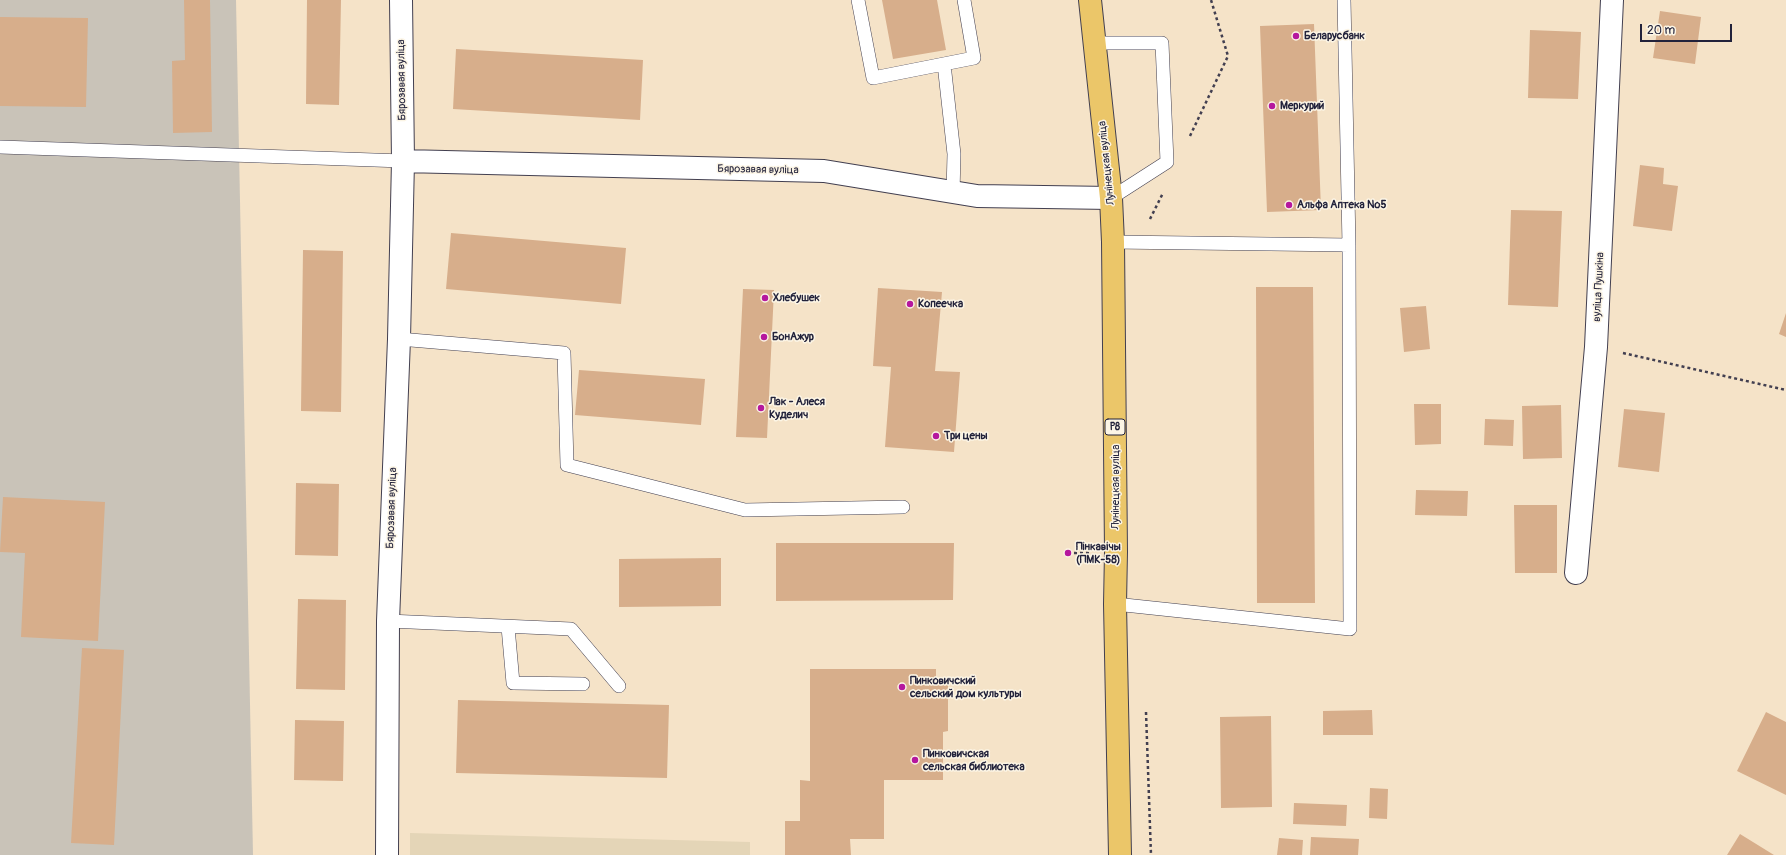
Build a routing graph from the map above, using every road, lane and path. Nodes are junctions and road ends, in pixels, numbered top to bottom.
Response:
1 (401, 0) edge
2 (858, 0) edge
3 (964, 0) edge
4 (1090, 0) edge
5 (1211, 0) edge
6 (1344, 0) edge
7 (1612, 0) edge
8 (1094, 43) junction
9 (944, 64) junction
10 (1187, 142) dead end
11 (0, 148) edge
12 (403, 161) junction
13 (953, 192) junction
14 (1163, 192) dead end
15 (1111, 198) junction
16 (1113, 242) junction
17 (1139, 242) junction
18 (1349, 245) junction
19 (399, 339) junction
20 (1596, 347) junction
21 (1786, 390) edge
22 (903, 507) dead end
23 (1576, 573) dead end
24 (1115, 604) junction
25 (388, 621) junction
26 (508, 626) junction
27 (583, 684) dead end
28 (619, 686) dead end
29 (387, 855) edge
30 (1120, 855) edge

1 - 12 street, Бярозавая вуліца
2 - 9 lane
3 - 9 lane
4 - 8 main road, Лунінецкая вуліца / Р8
5 - 10 path
6 - 18 lane
7 - 20 street, вуліца Пушкіна
8 - 15 main road, Лунінецкая вуліца / Р8
8 - 15 lane
9 - 13 lane
11 - 12 lane
12 - 13 street, Бярозавая вуліца
12 - 19 street, Бярозавая вуліца
13 - 15 street, Бярозавая вуліца
14 - 17 path
15 - 16 main road, Лунінецкая вуліца / Р8
16 - 17 lane
16 - 24 main road, Лунінецкая вуліца / Р8
17 - 18 lane
18 - 24 lane
19 - 22 lane
19 - 25 street, Бярозавая вуліца
20 - 21 path
20 - 23 street, вуліца Пушкіна
24 - 30 main road, Лунінецкая вуліца / Р8
25 - 26 lane
25 - 29 street, Бярозавая вуліца
26 - 27 lane
26 - 28 lane

